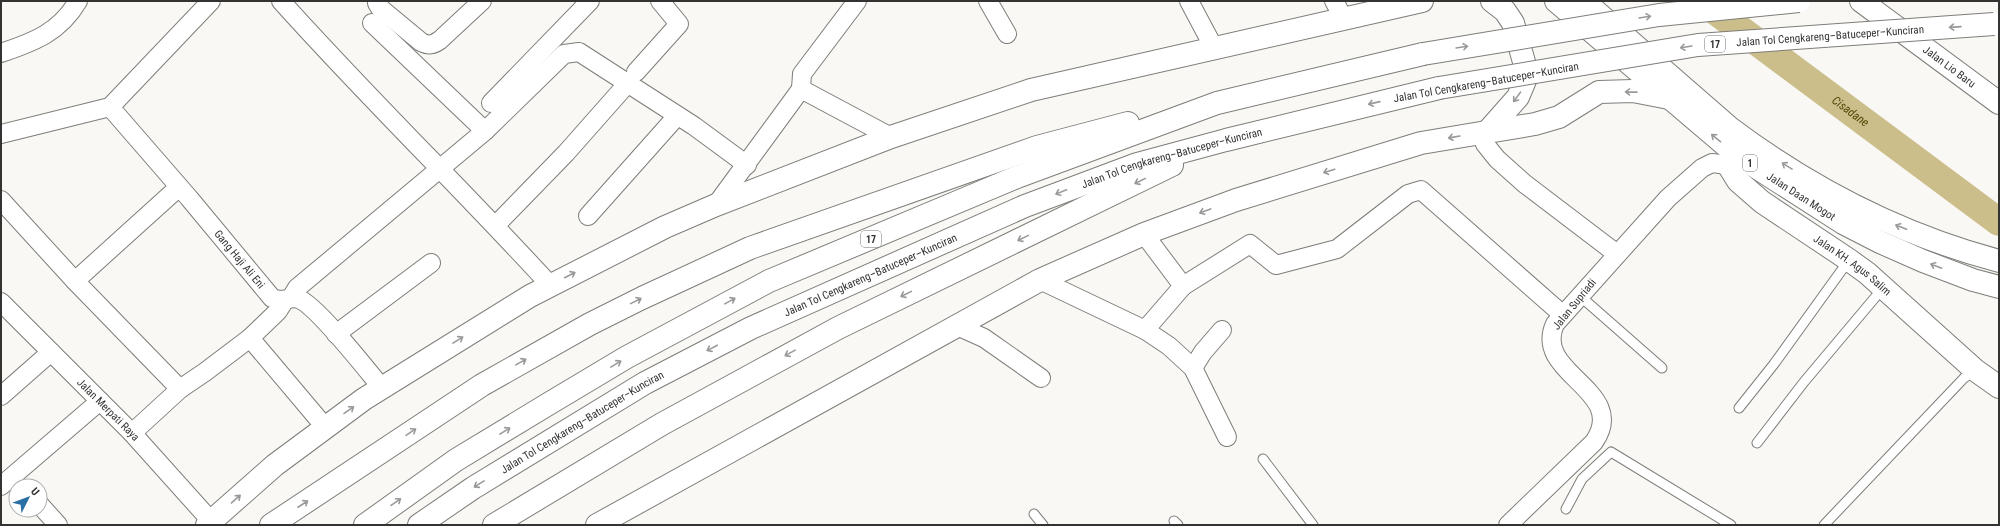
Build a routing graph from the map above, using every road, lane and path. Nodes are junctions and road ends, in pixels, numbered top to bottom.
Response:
1 (78, 1) edge
2 (211, 1) edge
3 (281, 1) edge
4 (379, 1) edge
5 (482, 1) edge
6 (590, 1) edge
7 (660, 1) edge
8 (857, 1) edge
9 (988, 1) edge
10 (1189, 1) edge
11 (1422, 1) edge
12 (1492, 1) edge
13 (1556, 1) edge
14 (1584, 1) edge
15 (1799, 1) edge
16 (1861, 1) edge
17 (1339, 10) edge
18 (372, 23) dead end
19 (1996, 24) edge
20 (1007, 34) dead end
21 (1214, 48) junction
22 (1, 53) edge
23 (631, 78) junction
24 (801, 89) junction
25 (1669, 98) junction
26 (491, 103) dead end
27 (1999, 103) edge
28 (1217, 104) junction
29 (110, 107) junction
30 (677, 116) junction
31 (485, 132) junction
32 (1, 134) edge
33 (1484, 136) junction
34 (891, 138) junction
35 (1226, 140) junction
36 (1737, 154) junction
37 (747, 165) junction
38 (439, 170) junction
39 (179, 187) junction
40 (1, 200) edge
41 (716, 205) junction
42 (588, 216) dead end
43 (496, 225) junction
44 (1144, 234) junction
45 (1617, 254) junction
46 (1849, 260) junction
47 (1999, 261) edge
48 (431, 263) dead end
49 (1040, 280) junction
50 (75, 281) junction
51 (550, 285) junction
52 (1183, 286) junction
53 (1999, 287) edge
54 (1883, 288) junction
55 (1580, 296) junction
56 (288, 299) junction
57 (2, 304) edge
58 (1563, 315) junction
59 (956, 325) junction
60 (1145, 330) junction
61 (1222, 330) dead end
62 (336, 334) junction
63 (250, 338) junction
64 (51, 352) junction
65 (1193, 368) junction
66 (1662, 368) dead end
67 (1975, 370) junction
68 (1041, 378) dead end
69 (1999, 387) edge
70 (382, 388) junction
71 (180, 389) junction
72 (1, 396) edge
73 (100, 401) junction
74 (1739, 408) dead end
75 (325, 427) junction
76 (132, 433) junction
77 (1227, 437) dead end
78 (1757, 443) dead end
79 (1263, 459) dead end
80 (18, 478) edge
81 (1566, 509) dead end
82 (48, 514) edge
83 (1034, 514) dead end
84 (209, 523) edge
85 (58, 525) edge
86 (271, 525) edge
87 (365, 525) edge
88 (419, 525) edge
89 (494, 525) edge
90 (597, 525) edge
91 (1043, 525) edge
92 (1313, 525) edge
93 (1508, 525) edge
94 (1731, 525) edge
95 (1824, 525) edge

1 - 22 street
2 - 29 street
3 - 38 street
4 - 5 street
6 - 26 street
7 - 23 street
8 - 24 street
9 - 20 street
10 - 21 street
11 - 17 main road
12 -> 33 main road
13 - 25 main road, Jalan Daan Mogot / 1
14 - 36 main road, Jalan Daan Mogot / 1
28 -> 15 main road, 17, bridge
16 - 27 main road, Jalan Lio Baru
17 - 21 main road
18 - 31 street
19 -> 35 main road, Jalan Tol Cengkareng–Batuceper–Kunciran / 17, bridge
21 - 34 main road
23 - 30 street
23 - 31 street
23 - 43 street
24 - 34 street
24 - 37 street
25 -> 33 main road
36 -> 25 main road, Jalan Daan Mogot / 1
86 -> 28 main road
87 -> 28 main road, 17
29 - 32 street
29 - 39 street, Gang Haji Ali Eni
30 - 37 street
30 - 42 street
31 - 38 street
33 -> 44 main road
33 - 45 street
34 - 41 main road
35 -> 88 main road, Jalan Tol Cengkareng–Batuceper–Kunciran / 17
35 -> 89 main road
36 - 45 street, Jalan Supriadi
36 - 46 main road, Jalan KH. Agus Salim
47 -> 36 main road, Jalan Daan Mogot / 1
53 -> 36 main road, Jalan Daan Mogot / 1
37 - 41 street
38 - 43 street
38 - 56 street
39 - 50 street
39 - 56 street, Gang Haji Ali Eni
40 - 50 street
51 -> 41 main road
43 - 51 street
44 - 49 main road
44 - 52 street
45 - 55 street, Jalan Supriadi
46 - 54 main road, Jalan KH. Agus Salim
46 - 74 lane
48 - 62 street
49 - 59 main road
49 - 60 street
50 - 71 street
70 -> 51 main road
52 - 58 street
52 - 60 street
54 - 67 main road, Jalan KH. Agus Salim
54 - 78 lane
55 - 58 street, Jalan Supriadi
55 - 66 lane
56 - 62 street, Gang Haji Ali Eni
56 - 63 street
57 - 64 street, Jalan Merpati Raya
58 - 93 street, Jalan Supriadi
59 - 68 street
59 - 90 main road
60 - 65 street
61 - 65 street
62 - 70 street, Gang Haji Ali Eni
63 - 71 street
63 - 75 street
64 - 72 street
64 - 73 street, Jalan Merpati Raya
65 - 77 street
67 - 69 main road, Jalan KH. Agus Salim
67 - 95 lane
75 -> 70 main road
71 - 76 street
73 - 76 street, Jalan Merpati Raya
73 - 80 street
84 -> 75 main road
76 - 84 street, Jalan Merpati Raya
79 - 92 lane
81 - 94 lane
82 - 85 street
83 - 91 lane

